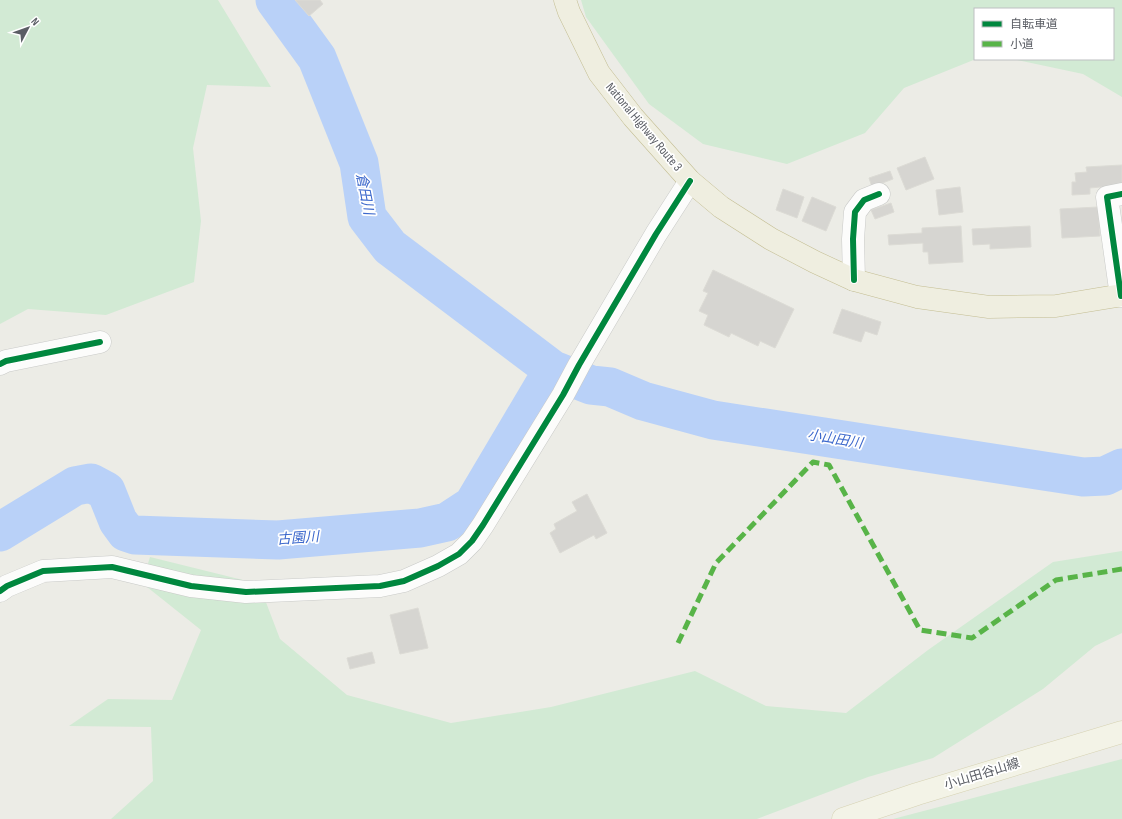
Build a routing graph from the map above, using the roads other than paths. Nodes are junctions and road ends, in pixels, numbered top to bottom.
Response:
1 (565, 0) edge
2 (690, 182) junction
3 (879, 194) dead end
4 (1122, 194) edge
5 (854, 280) junction
6 (1121, 296) edge
7 (100, 342) dead end
8 (0, 364) edge
9 (2, 584) edge
10 (1122, 732) edge
11 (843, 819) edge

1 - 2 highway, National Highway Route 3
2 - 5 highway, National Highway Route 3
2 - 9 street
3 - 5 street
4 - 6 street
5 - 6 highway, National Highway Route 3
7 - 8 street
10 - 11 main road, 小山田谷山線

